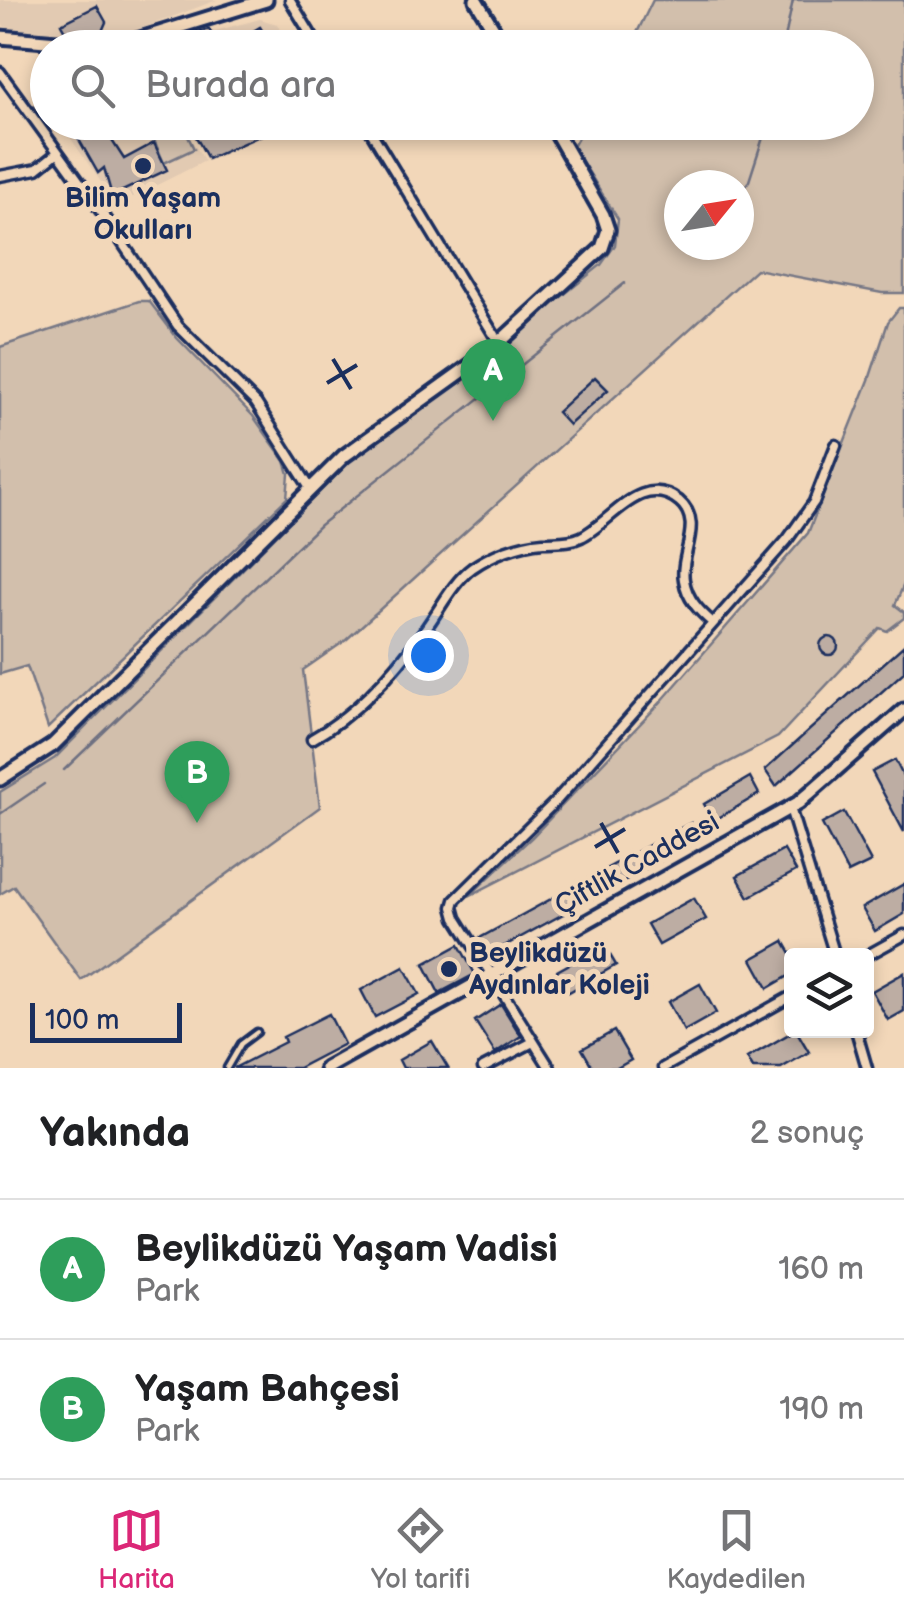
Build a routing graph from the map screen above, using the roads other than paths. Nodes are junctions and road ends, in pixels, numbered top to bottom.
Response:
1 (266, 0) edge
2 (290, 0) edge
3 (476, 0) edge
4 (169, 30) edge
5 (308, 30) edge
6 (494, 30) edge
7 (0, 37) edge
8 (30, 40) edge
9 (0, 72) edge
10 (30, 115) edge
11 (48, 140) edge
12 (375, 140) edge
13 (560, 140) edge
14 (57, 153) junction
15 (0, 176) edge
16 (499, 343) junction
17 (836, 445) dead end
18 (310, 488) junction
19 (712, 623) junction
20 (904, 710) edge
21 (312, 739) dead end
22 (0, 779) edge
23 (790, 808) junction
24 (904, 935) edge
25 (833, 948) edge
26 (874, 952) edge
27 (489, 974) junction
28 (784, 1000) edge
29 (257, 1032) dead end
30 (858, 1038) edge
31 (533, 1042) junction
32 (227, 1068) edge
33 (326, 1068) edge
34 (483, 1068) edge
35 (550, 1068) edge
36 (662, 1068) edge
37 (867, 1068) edge

1 - 4 street
2 - 5 street
3 - 6 street
7 - 8 street
9 - 10 street
11 - 14 street
12 - 16 street
13 - 16 street
14 - 15 street
14 - 18 street
16 - 18 street
17 - 19 street
18 - 22 street
19 - 21 street
19 - 27 street
20 - 23 street, Çiftlik Caddesi
23 - 25 street
23 - 27 street, Çiftlik Caddesi
24 - 26 street
27 - 31 street
27 - 33 street, Çiftlik Caddesi
28 - 36 street
29 - 32 lane
30 - 37 street
31 - 34 street
31 - 35 street

